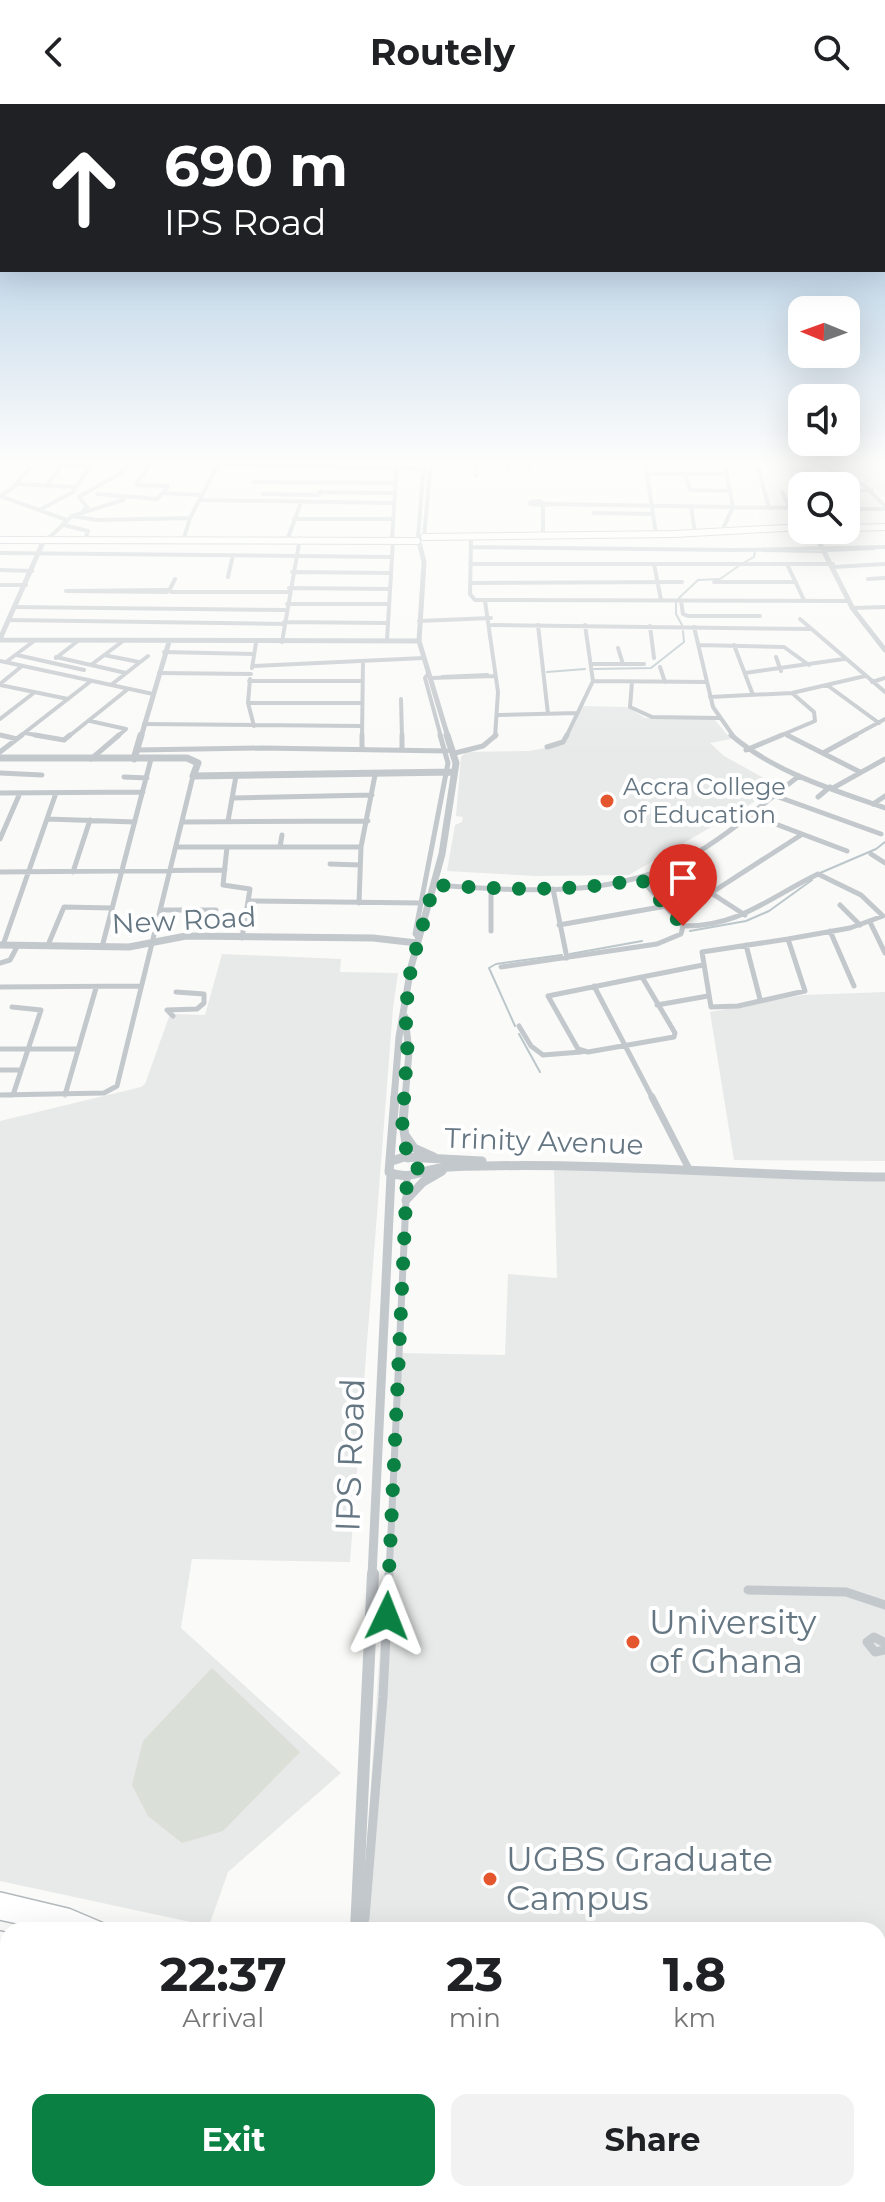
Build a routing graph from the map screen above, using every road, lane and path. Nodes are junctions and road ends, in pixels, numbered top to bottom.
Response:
1 (649, 558) edge
2 (37, 559) edge
3 (232, 559) edge
4 (294, 559) edge
5 (391, 559) edge
6 (422, 559) edge
7 (470, 559) edge
8 (622, 559) edge
9 (670, 559) edge
10 (830, 559) edge
11 (470, 564) junction
12 (787, 564) junction
13 (885, 564) edge
14 (833, 565) junction
15 (0, 570) edge
16 (33, 571) junction
17 (292, 572) junction
18 (391, 573) junction
19 (228, 577) dead end
20 (885, 578) edge
21 (175, 579) dead end
22 (868, 579) dead end
23 (682, 582) dead end
24 (714, 582) dead end
25 (796, 582) junction
26 (470, 583) junction
27 (658, 583) junction
28 (0, 585) edge
29 (26, 585) junction
30 (390, 589) junction
31 (289, 590) junction
32 (170, 591) junction
33 (661, 600) junction
34 (804, 600) junction
35 (485, 601) junction
36 (681, 601) junction
37 (848, 601) junction
38 (389, 604) junction
39 (15, 607) junction
40 (286, 607) junction
41 (885, 607) edge
42 (174, 608) junction
43 (852, 608) junction
44 (760, 616) dead end
45 (491, 618) junction
46 (800, 619) dead end
47 (9, 620) junction
48 (170, 621) junction
49 (419, 621) junction
50 (284, 623) junction
51 (388, 623) junction
52 (492, 625) junction
53 (538, 625) junction
54 (585, 625) junction
55 (650, 626) junction
56 (694, 627) junction
57 (810, 629) junction
58 (0, 640) edge
59 (79, 640) junction
60 (387, 640) junction
61 (34, 641) junction
62 (123, 641) junction
63 (419, 641) junction
64 (169, 642) junction
65 (282, 642) junction
66 (256, 643) junction
67 (699, 645) junction
68 (734, 645) junction
69 (618, 648) dead end
70 (885, 650) edge
71 (164, 652) junction
72 (254, 654) junction
73 (17, 655) junction
74 (104, 655) junction
75 (148, 656) dead end
76 (56, 657) junction
77 (776, 657) dead end
78 (424, 658) junction
79 (654, 658) dead end
80 (844, 659) junction
81 (363, 661) junction
82 (3, 662) edge
83 (50, 662) junction
84 (139, 662) junction
85 (592, 664) junction
86 (623, 664) junction
87 (644, 664) dead end
88 (91, 665) junction
89 (809, 665) junction
90 (22, 666) junction
91 (253, 666) junction
92 (660, 667) dead end
93 (40, 670) junction
94 (84, 670) junction
95 (781, 671) junction
96 (126, 673) junction
97 (159, 673) junction
98 (745, 673) junction
99 (251, 674) junction
100 (429, 676) junction
101 (495, 676) junction
102 (865, 676) junction
103 (73, 677) junction
104 (885, 678) edge
105 (91, 681) junction
106 (249, 681) junction
107 (362, 681) junction
108 (593, 681) junction
109 (632, 682) junction
110 (665, 682) junction
111 (707, 682) junction
112 (872, 682) junction
113 (0, 684) edge
114 (111, 685) junction
115 (827, 685) junction
116 (128, 689) junction
117 (35, 692) junction
118 (885, 692) edge
119 (792, 693) junction
120 (153, 694) junction
121 (753, 695) junction
122 (710, 697) junction
123 (68, 699) junction
124 (401, 699) dead end
125 (248, 703) junction
126 (361, 703) junction
127 (577, 713) junction
128 (548, 714) junction
129 (499, 715) junction
130 (718, 718) junction
131 (0, 719) edge
132 (885, 719) edge
133 (90, 721) junction
134 (879, 723) junction
135 (254, 726) junction
136 (361, 726) junction
137 (143, 728) junction
138 (126, 729) junction
139 (25, 733) junction
140 (785, 734) junction
141 (0, 735) edge
142 (17, 739) junction
143 (547, 747) dead end
144 (362, 749) junction
145 (402, 749) junction
146 (137, 750) junction
147 (746, 750) junction
148 (451, 752) junction
149 (823, 753) junction
150 (0, 755) edge
151 (36, 758) junction
152 (91, 759) junction
153 (134, 759) junction
154 (151, 759) junction
155 (885, 759) edge
156 (454, 772) junction
157 (860, 772) junction
158 (0, 773) edge
159 (446, 773) junction
160 (28, 774) junction
161 (42, 775) dead end
162 (375, 775) junction
163 (193, 776) junction
164 (236, 776) junction
165 (799, 776) junction
166 (124, 777) dead end
167 (147, 778) junction
168 (832, 788) junction
169 (143, 792) junction
170 (0, 793) edge
171 (20, 793) junction
172 (56, 793) junction
173 (372, 795) junction
174 (773, 795) junction
175 (885, 796) edge
176 (818, 797) dead end
177 (232, 798) junction
178 (873, 804) junction
179 (885, 808) edge
180 (749, 814) junction
181 (47, 819) junction
182 (90, 820) junction
183 (228, 821) junction
184 (368, 821) junction
185 (135, 822) junction
186 (183, 822) junction
187 (881, 834) dead end
188 (282, 835) dead end
189 (801, 835) junction
190 (0, 839) edge
191 (176, 847) junction
192 (227, 847) junction
193 (280, 847) junction
194 (361, 847) junction
195 (847, 851) dead end
196 (871, 854) dead end
197 (885, 863) edge
198 (330, 864) dead end
199 (360, 865) junction
200 (671, 867) junction
201 (225, 870) junction
202 (171, 871) junction
203 (0, 872) edge
204 (28, 872) junction
205 (73, 872) junction
206 (122, 872) junction
207 (641, 879) junction
208 (434, 885) junction
209 (491, 887) junction
210 (553, 889) junction
211 (711, 893) junction
212 (248, 901) junction
213 (359, 903) junction
214 (421, 903) junction
215 (885, 903) edge
216 (840, 905) dead end
217 (875, 905) junction
218 (666, 906) junction
219 (112, 908) junction
220 (161, 910) junction
221 (216, 910) dead end
222 (746, 915) junction
223 (870, 922) junction
224 (559, 925) junction
225 (860, 925) junction
226 (683, 926) junction
227 (491, 931) dead end
228 (830, 931) junction
229 (787, 937) junction
230 (242, 938) junction
231 (418, 941) junction
232 (150, 943) junction
233 (1, 945) edge
234 (18, 945) junction
235 (48, 945) junction
236 (746, 945) junction
237 (102, 947) junction
238 (885, 953) edge
239 (567, 958) junction
240 (0, 963) edge
241 (703, 965) junction
242 (501, 967) dead end
243 (642, 977) junction
244 (141, 986) junction
245 (594, 986) junction
246 (854, 986) dead end
247 (0, 988) edge
248 (96, 988) junction
249 (176, 992) dead end
250 (708, 996) junction
251 (760, 999) junction
252 (657, 1005) junction
253 (12, 1007) dead end
254 (173, 1016) dead end
255 (405, 1016) junction
256 (519, 1026) dead end
257 (624, 1044) junction
258 (0, 1049) edge
259 (28, 1049) junction
260 (78, 1049) junction
261 (584, 1052) junction
262 (0, 1070) edge
263 (21, 1070) junction
264 (0, 1095) edge
265 (13, 1095) junction
266 (65, 1095) junction
267 (402, 1130) junction
268 (410, 1158) junction
269 (443, 1160) junction
270 (392, 1161) junction
271 (455, 1167) junction
272 (675, 1169) junction
273 (689, 1169) junction
274 (391, 1175) junction
275 (411, 1176) junction
276 (885, 1177) edge
277 (406, 1200) junction
278 (748, 1590) dead end
279 (885, 1605) edge
280 (885, 1643) edge
281 (885, 1650) edge
282 (0, 1900) edge
283 (0, 1912) edge
284 (46, 1922) edge
285 (81, 1922) edge
286 (358, 1922) edge
287 (363, 1922) edge

1 - 27 street
2 - 16 street
3 - 19 street
4 - 17 street
5 - 18 street
6 - 49 street
7 - 11 street
8 - 11 street
9 - 12 street
10 - 14 street
11 - 26 street
12 - 14 street
12 - 25 street
13 - 14 street
14 - 37 street
15 - 16 street
16 - 29 street
17 - 18 street
17 - 31 street
18 - 30 street
20 - 22 street
21 - 32 street
23 - 27 street
24 - 25 street
25 - 34 street
26 - 27 street
26 - 35 street
27 - 33 street
28 - 29 street
29 - 39 street
30 - 31 street
30 - 38 street
31 - 32 street
31 - 40 street
32 - 32 street
33 - 35 street
33 - 36 street
34 - 36 street
34 - 37 street
35 - 45 street
36 - 44 street
37 - 43 street
38 - 40 street
38 - 51 street
39 - 42 street
39 - 47 street
40 - 42 street
40 - 50 street
41 - 43 street
42 - 48 street
43 - 70 street
45 - 49 street
45 - 52 street
46 - 57 street
47 - 48 street
47 - 58 street
48 - 50 street
49 - 63 street
50 - 51 street
50 - 65 street
51 - 60 street
52 - 53 street
52 - 101 street
53 - 54 street
53 - 128 street
54 - 55 street
54 - 85 street
55 - 56 street
55 - 79 street
56 - 57 street
56 - 67 street
57 - 80 street
58 - 61 street
59 - 61 street
59 - 62 street
59 - 76 street
60 - 63 street
60 - 65 street
61 - 73 street
62 - 64 street
62 - 74 street
63 - 78 street
64 - 66 street
64 - 71 street
65 - 66 street
66 - 72 street
67 - 68 street
67 - 111 street
68 - 89 street
68 - 98 street
69 - 86 street
71 - 72 street
71 - 97 street
72 - 91 street
73 - 82 street
73 - 83 street
74 - 84 street
74 - 88 street
75 - 84 street
76 - 83 street
76 - 88 street
77 - 95 street
78 - 81 street
78 - 100 street
80 - 89 street
80 - 102 street
81 - 91 street
81 - 107 street
82 - 90 street
83 - 93 street
83 - 94 street
84 - 96 street
85 - 86 street
85 - 108 street
86 - 87 street
88 - 94 street
88 - 96 street
89 - 95 street
90 - 93 street
90 - 113 street
91 - 99 street
92 - 110 street
93 - 103 street
94 - 103 street
95 - 98 street
96 - 114 street
97 - 99 street
97 - 120 street
98 - 121 street
99 - 106 street
100 - 101 street
100 - 148 street
101 - 129 street
102 - 112 street
102 - 115 street
103 - 105 street
104 - 112 street
105 - 114 street
105 - 123 street
106 - 107 street
106 - 125 street
107 - 126 street
108 - 109 street
108 - 127 street
109 - 110 street
109 - 130 street
110 - 111 street
111 - 122 street
112 - 118 street
113 - 117 street
114 - 116 street
115 - 119 street
115 - 134 street
116 - 120 street
116 - 133 street
117 - 123 street
117 - 131 street
119 - 121 street
119 - 140 street
120 - 137 street
121 - 122 street
122 - 130 street
123 - 139 street
124 - 145 street
125 - 126 street
125 - 135 street
126 - 136 street
127 - 128 street
127 - 143 street
128 - 129 street
129 - 148 street
130 - 147 street
132 - 134 street
133 - 138 street
133 - 139 street
134 - 149 street
135 - 136 street
135 - 137 street
136 - 144 street
137 - 138 street
137 - 146 street
138 - 152 street
139 - 142 street
140 - 147 street
140 - 149 street
141 - 142 street
142 - 150 street
144 - 145 street
144 - 146 street
145 - 148 street
146 - 153 street
147 - 165 street
148 - 156 street
148 - 159 street
149 - 157 street
150 - 151 street
151 - 152 street
151 - 160 street
152 - 153 street
153 - 154 street
154 - 163 street
154 - 167 street
155 - 157 street
156 - 159 street
156 - 208 street
157 - 168 street
158 - 160 street
159 - 162 street
159 - 214 street
160 - 161 street
162 - 164 street
162 - 173 street
163 - 164 street
163 - 186 street
164 - 177 street
165 - 168 street
165 - 174 street
166 - 167 street
167 - 169 street
168 - 176 street
168 - 178 street
169 - 172 street
169 - 185 street
170 - 171 street
171 - 172 street
171 - 190 street
172 - 181 street
173 - 177 street
173 - 184 street
174 - 180 street
174 - 187 street
175 - 178 street
177 - 183 street
178 - 179 street
180 - 189 street
180 - 200 street
181 - 182 street
181 - 204 street
182 - 185 street
182 - 205 street
183 - 184 street
183 - 186 street
184 - 194 street
185 - 206 street
186 - 191 street
188 - 193 street
189 - 195 street
189 - 211 street
191 - 192 street
191 - 202 street
192 - 193 street
192 - 201 street
193 - 194 street
194 - 199 street
196 - 197 street
198 - 199 street
199 - 213 street
200 - 207 street
200 - 211 street
201 - 202 street
201 - 212 street
202 - 206 street
202 - 220 street
203 - 204 street
204 - 205 street
204 - 233 street
205 - 206 street
206 - 219 street
207 - 210 street
207 - 218 street
208 - 209 street
208 - 231 street
209 - 210 street
209 - 227 street
210 - 224 street
211 - 222 street
212 - 213 street
212 - 230 street
213 - 214 street
214 - 231 street
215 - 217 street
216 - 225 street
217 - 222 street
217 - 223 street
218 - 224 street
218 - 226 street
219 - 235 street
219 - 237 street
220 - 221 street
220 - 232 street
222 - 226 street
223 - 225 street
223 - 238 street
224 - 239 street
225 - 228 street
226 - 239 street
228 - 229 street
228 - 246 street
229 - 236 street
229 - 251 street
230 - 231 street, New Road
230 - 232 street, New Road
231 - 255 street
232 - 237 street, New Road
232 - 244 street
233 - 234 street, New Road
234 - 235 street, New Road
234 - 240 street
235 - 237 street, New Road
236 - 241 street
236 - 251 street
239 - 242 street
241 - 243 street
241 - 250 street
243 - 245 street
243 - 252 street
244 - 248 street
244 - 266 street
245 - 257 street
245 - 261 street
247 - 248 street
248 - 260 street
249 - 254 street
250 - 251 street
250 - 252 street
252 - 257 street
253 - 259 street
255 - 267 street
255 - 270 street
256 - 261 street
257 - 261 street
257 - 273 street
258 - 259 street
259 - 260 street
259 - 263 street
260 - 266 street
262 - 263 street
263 - 265 street
264 - 265 street
265 - 266 street
267 - 268 street
267 - 269 street
268 - 269 street, Trinity Avenue
268 - 270 street, Trinity Avenue
268 - 275 street
269 - 272 street, Trinity Avenue
270 - 274 street, IPS Road
271 - 272 street, Trinity Avenue
271 - 275 street, Trinity Avenue
271 - 277 street
272 - 273 street, Trinity Avenue
273 - 276 street, Trinity Avenue
274 - 275 street
274 - 286 street, IPS Road
275 - 277 street
277 - 287 street
278 - 279 street
280 - 281 street
282 - 285 highway
283 - 284 highway

